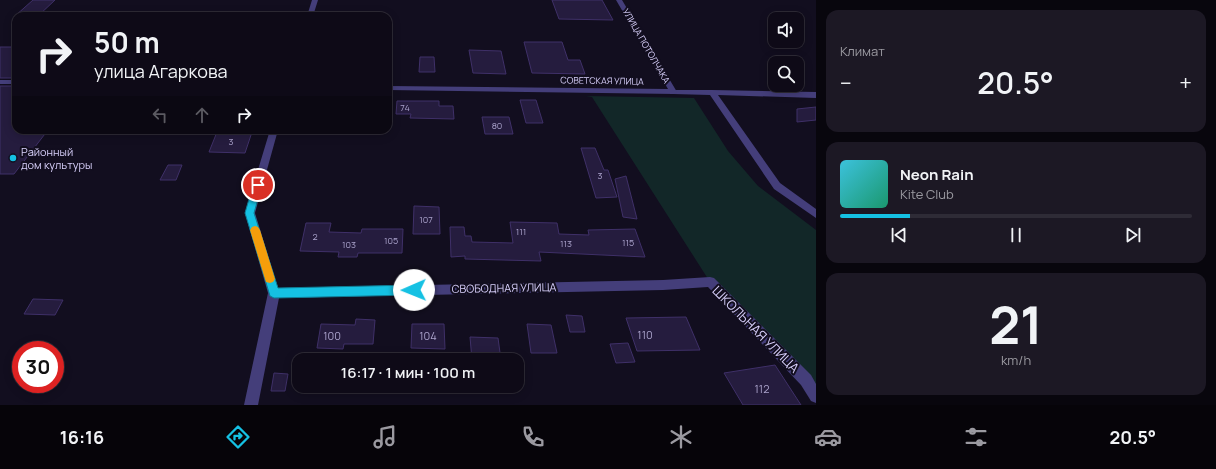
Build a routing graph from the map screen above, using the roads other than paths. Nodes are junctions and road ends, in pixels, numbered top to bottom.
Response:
1 (315, 0) edge
2 (619, 0) edge
3 (311, 12) edge
4 (0, 82) edge
5 (12, 82) edge
6 (392, 88) edge
7 (673, 92) junction
8 (712, 92) junction
9 (816, 95) edge
10 (273, 134) edge
11 (816, 214) edge
12 (710, 282) joint
13 (274, 293) junction
14 (816, 396) edge
15 (251, 405) edge

1 - 3 street
2 - 7 street, УЛИЦА ПОТОЛЧАКА
4 - 5 street
6 - 7 street, СОВЕТСКАЯ УЛИЦА
7 - 8 street, СОВЕТСКАЯ УЛИЦА
8 - 9 street, СОВЕТСКАЯ УЛИЦА
8 - 11 street
10 - 13 street
12 - 13 street, СВОБОДНАЯ УЛИЦА
12 - 14 street, ШКОЛЬНАЯ УЛИЦА
13 - 15 street

